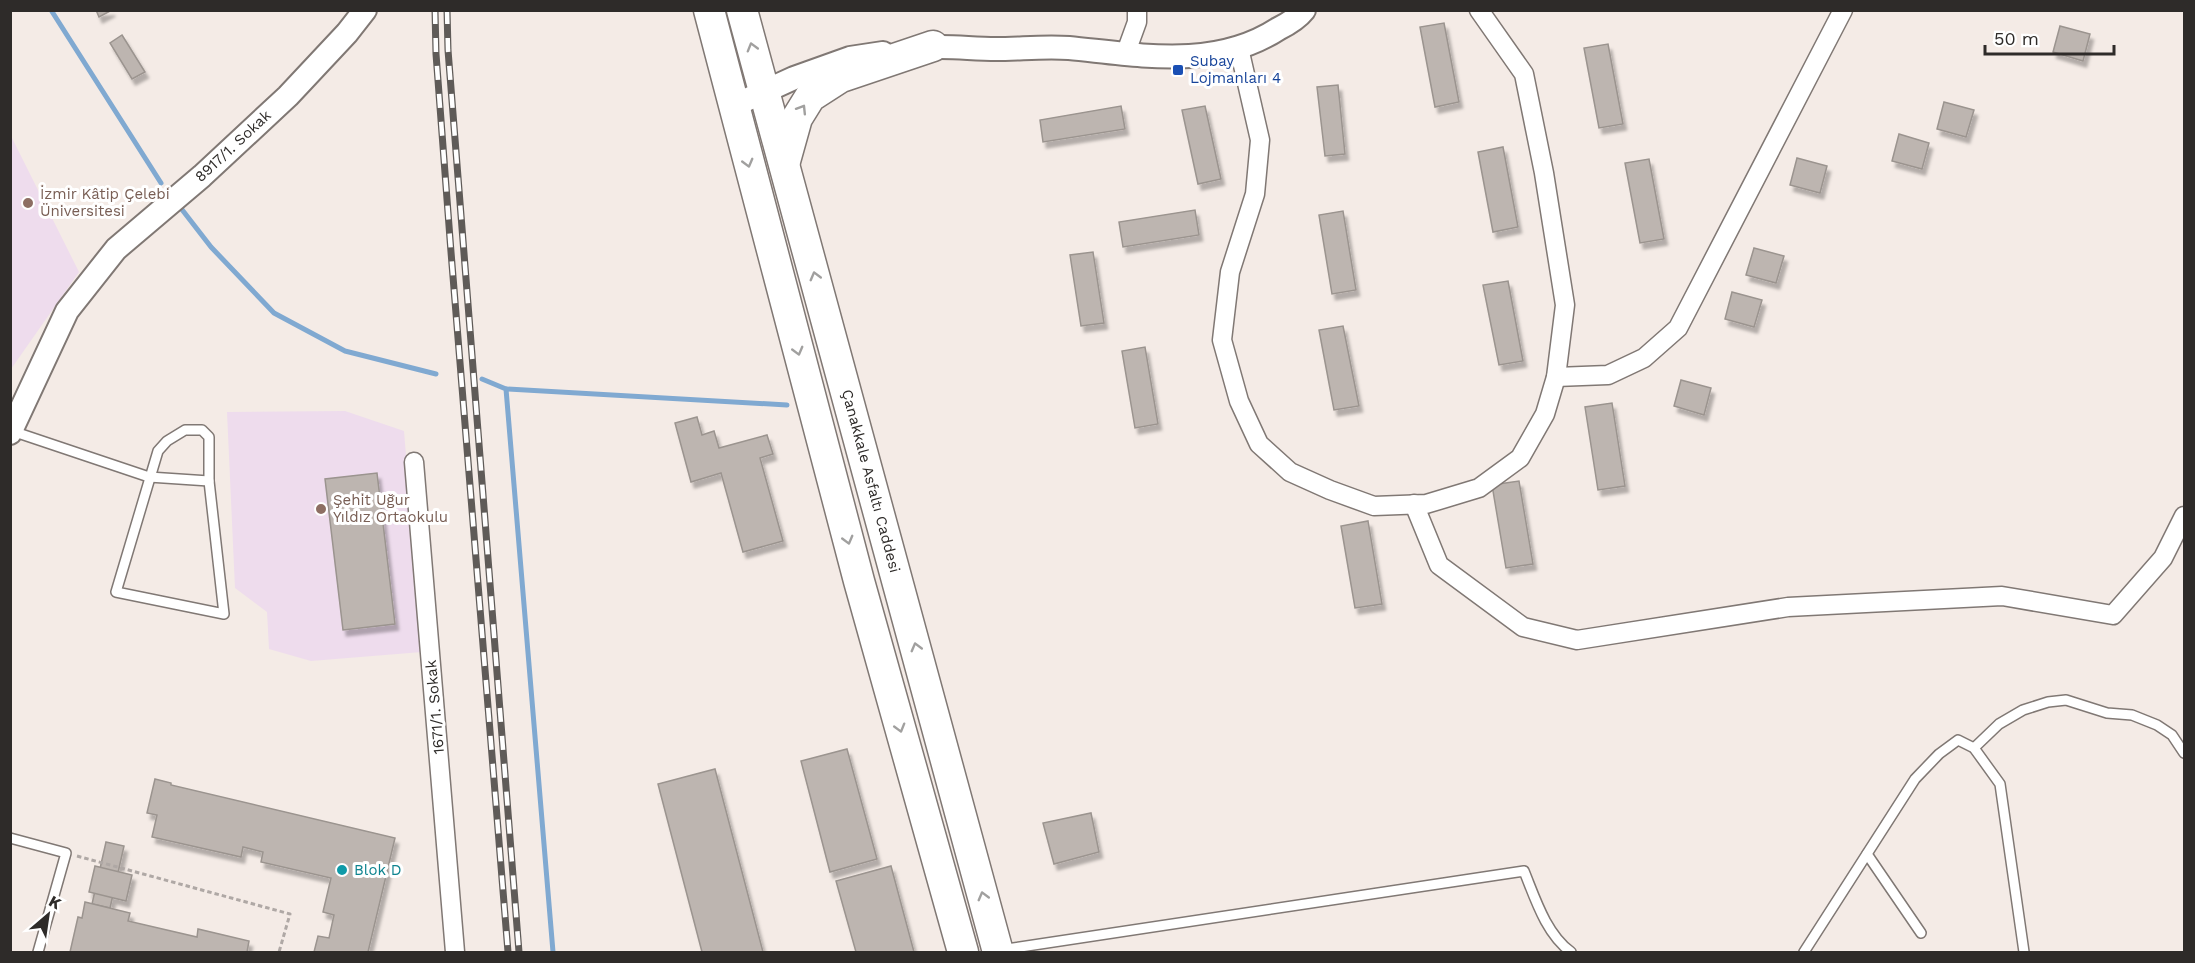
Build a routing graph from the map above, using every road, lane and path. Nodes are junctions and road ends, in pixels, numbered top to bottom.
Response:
1 (365, 10) edge
2 (709, 10) edge
3 (742, 10) edge
4 (1137, 10) edge
5 (1304, 10) edge
6 (1479, 10) edge
7 (1842, 10) edge
8 (933, 46) junction
9 (1239, 48) junction
10 (1125, 55) junction
11 (766, 93) junction
12 (734, 106) junction
13 (785, 164) junction
14 (1556, 377) junction
15 (11, 432) edge
16 (414, 462) dead end
17 (150, 477) junction
18 (209, 481) junction
19 (1414, 504) junction
20 (2184, 516) edge
21 (1974, 748) junction
22 (2184, 753) edge
23 (10, 838) edge
24 (66, 853) junction
25 (1867, 854) junction
26 (1921, 933) dead end
27 (38, 952) edge
28 (279, 952) edge
29 (455, 952) edge
30 (963, 952) edge
31 (998, 952) edge
32 (1571, 952) edge
33 (1804, 952) edge
34 (2024, 952) edge

1 - 15 street, 8917/1. Sokak
2 - 12 highway
11 -> 3 highway, Çanakkale Asfaltı Caddesi
4 - 10 street
5 - 9 street
6 - 14 street
7 - 14 street
8 - 10 street
8 - 11 street
13 -> 8 highway
9 - 10 street
9 - 19 street
11 - 12 street
11 - 13 highway, Çanakkale Asfaltı Caddesi
12 -> 30 highway
31 -> 13 highway, Çanakkale Asfaltı Caddesi
14 - 19 street
15 - 17 lane
16 - 29 street, 1671/1. Sokak
17 - 18 lane
17 - 18 lane
17 - 18 lane
19 - 20 street
21 - 22 lane
21 - 25 lane
21 - 34 lane
23 - 24 lane
24 - 27 lane
24 - 28 path
25 - 26 lane
25 - 33 lane
31 - 32 lane

